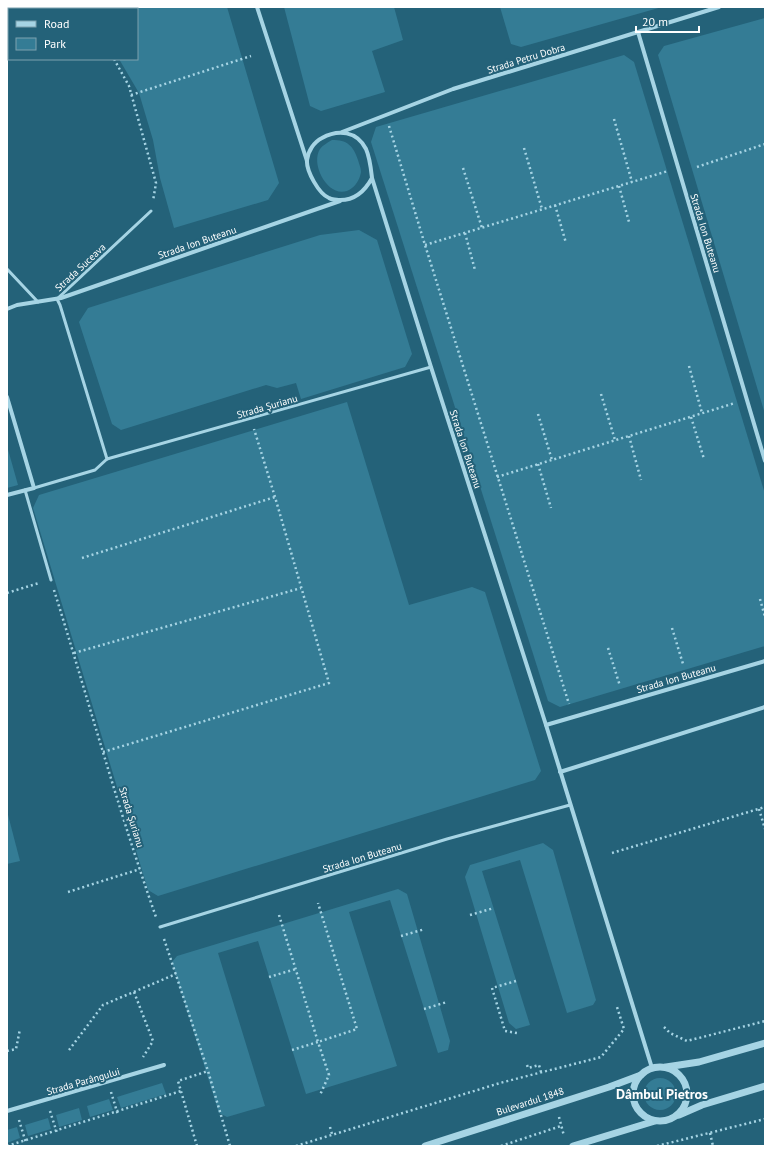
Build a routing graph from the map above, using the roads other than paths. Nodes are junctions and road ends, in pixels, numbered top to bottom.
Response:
1 (257, 7) edge
2 (719, 7) edge
3 (638, 32) junction
4 (342, 132) junction
5 (307, 161) junction
6 (372, 178) junction
7 (342, 200) junction
8 (151, 211) road end
9 (7, 269) edge
10 (58, 299) junction
11 (38, 302) junction
12 (7, 309) edge
13 (431, 367) junction
14 (7, 397) edge
15 (107, 459) junction
16 (765, 461) edge
17 (34, 488) junction
18 (25, 490) junction
19 (7, 495) edge
20 (51, 580) road end
21 (765, 661) edge
22 (765, 707) edge
23 (546, 725) junction
24 (560, 772) junction
25 (570, 805) junction
26 (160, 927) road end
27 (765, 1043) edge
28 (164, 1066) dead end
29 (664, 1067) junction
30 (652, 1068) junction
31 (641, 1075) junction
32 (765, 1086) edge
33 (7, 1112) edge
34 (675, 1117) junction
35 (655, 1121) junction
36 (425, 1146) edge
37 (573, 1146) edge

1 - 5 street
2 - 3 street, Strada Petru Dobra
3 - 4 street, Strada Petru Dobra
3 - 16 street, Strada Ion Buteanu
4 - 5 street
4 - 6 street, Strada Ion Buteanu
5 - 7 street
6 - 7 street, Strada Ion Buteanu
6 - 13 street, Strada Ion Buteanu
7 - 10 street, Strada Ion Buteanu
8 - 10 lane, Strada Suceava
9 - 11 lane
10 - 11 street, Strada Suceava
10 - 15 lane
11 - 12 street, Strada Suceava
13 - 15 lane, Strada Șurianu
13 - 23 street, Strada Ion Buteanu
14 - 17 street
15 - 17 lane
17 - 18 street
18 - 19 street
18 - 20 lane
21 - 23 street, Strada Ion Buteanu
22 - 24 street
23 - 24 street, Strada Ion Buteanu
24 - 25 street, Strada Ion Buteanu
25 - 26 lane, Strada Ion Buteanu
25 - 30 street, Strada Ion Buteanu
27 - 29 street
28 - 33 street, Strada Parângului
29 - 30 street
29 - 34 street
30 - 31 street
31 - 35 street
31 - 36 street, Bulevardul 1848
32 - 34 street
34 - 35 street
35 - 37 street

